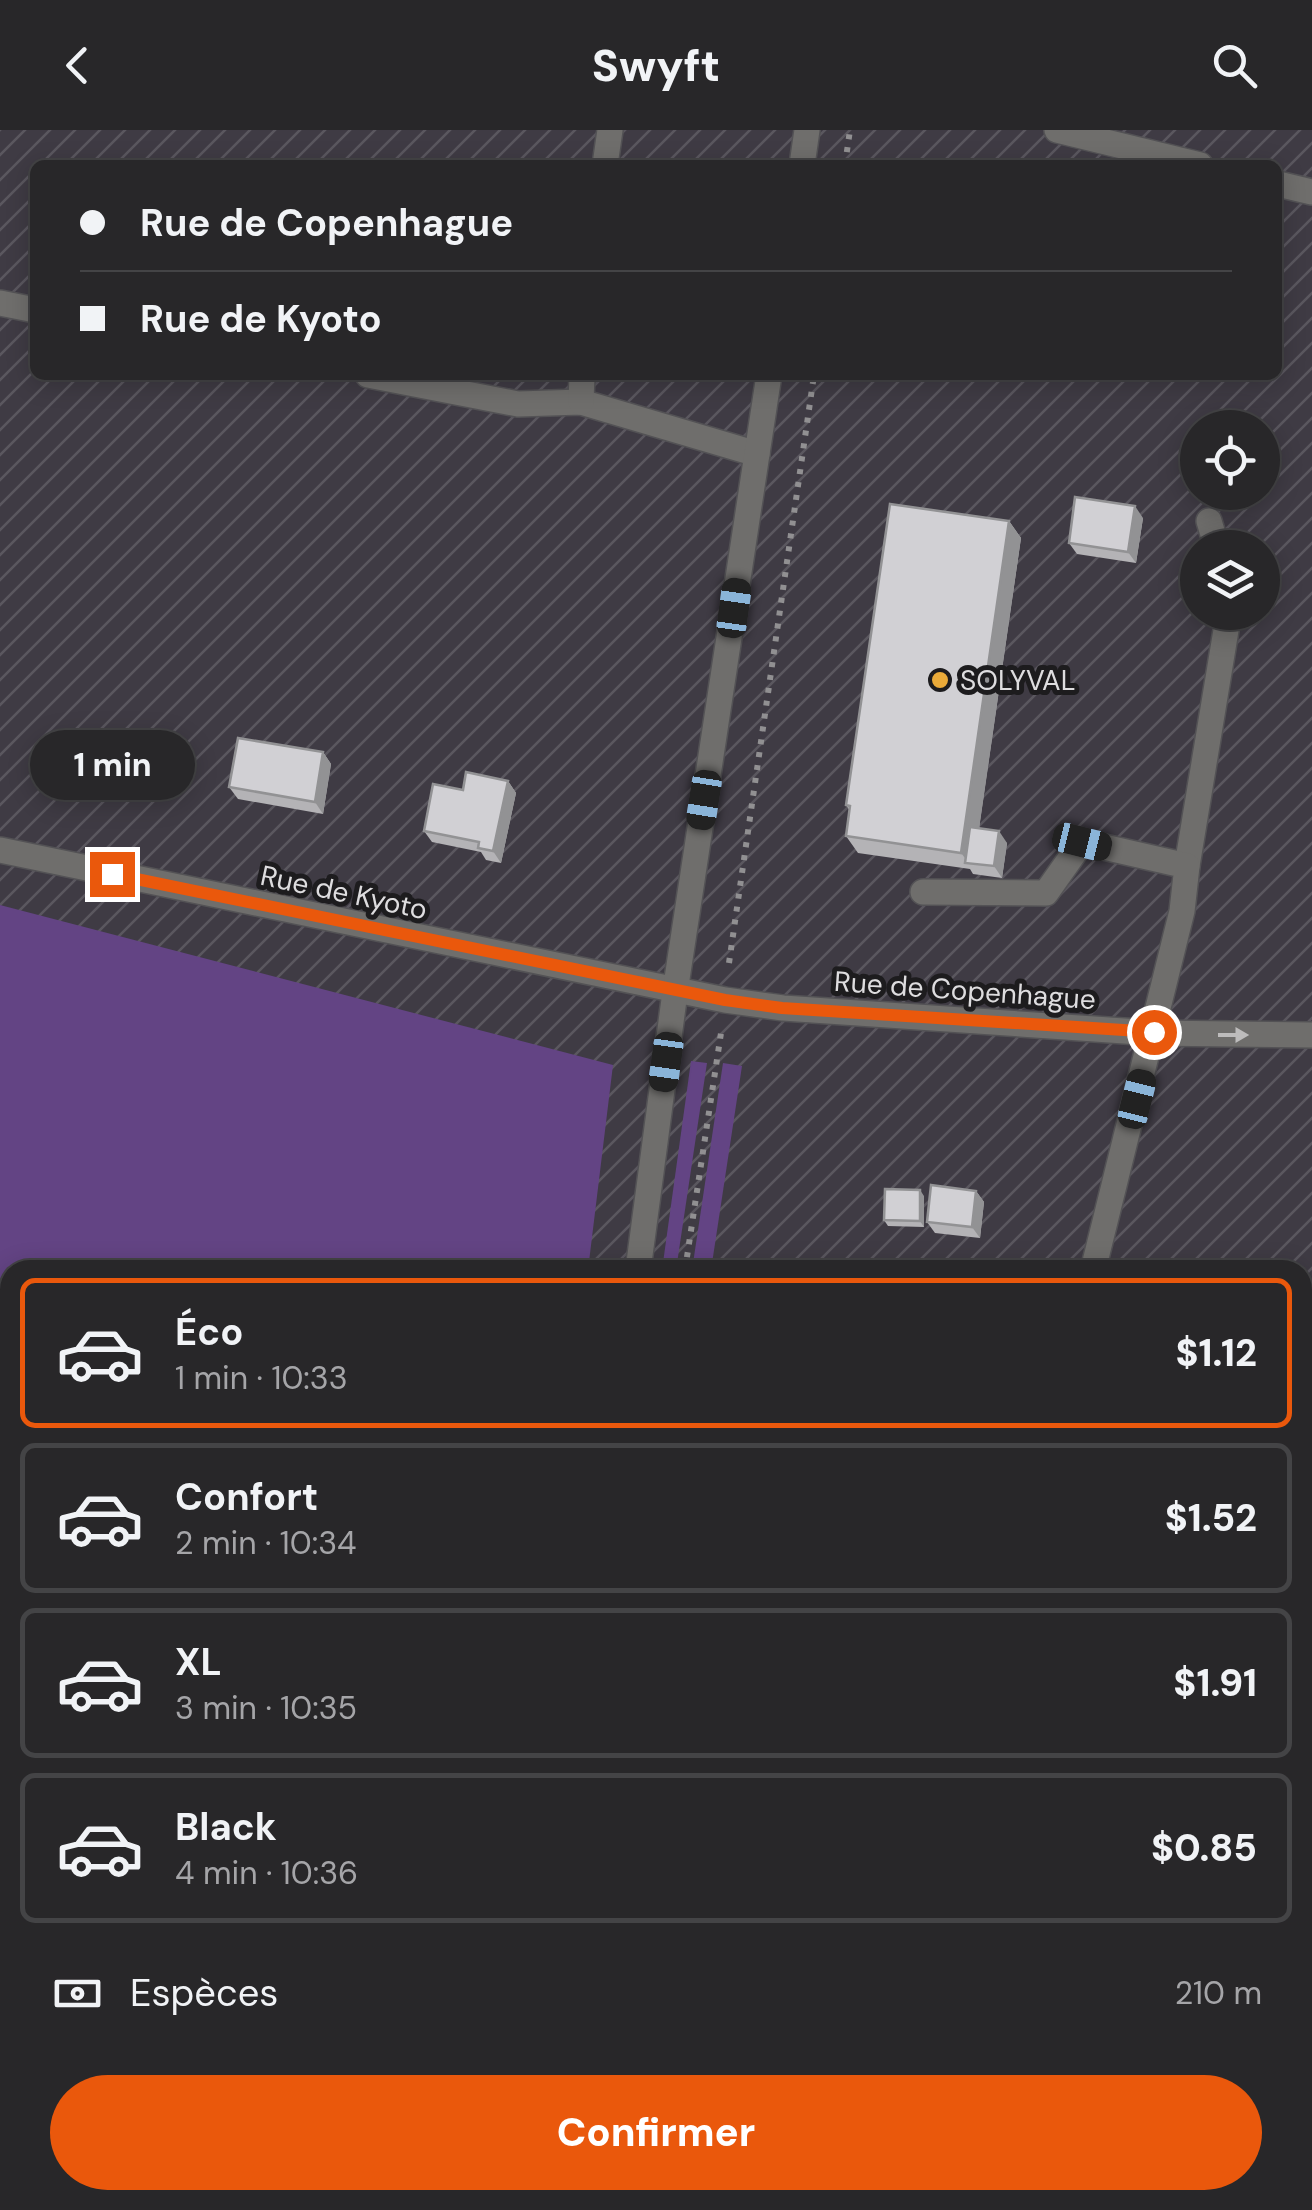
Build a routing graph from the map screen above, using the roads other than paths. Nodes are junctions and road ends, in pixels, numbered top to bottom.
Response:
1 (610, 130) edge
2 (807, 130) edge
3 (1057, 130) edge
4 (607, 160) edge
5 (803, 160) edge
6 (1180, 160) edge
7 (1282, 185) edge
8 (1312, 192) edge
9 (0, 304) edge
10 (30, 309) edge
11 (394, 380) edge
12 (582, 380) edge
13 (769, 380) edge
14 (581, 402) junction
15 (757, 454) junction
16 (1210, 522) dead end
17 (1212, 530) edge
18 (1226, 630) edge
19 (0, 850) edge
20 (1187, 866) junction
21 (923, 892) dead end
22 (675, 992) junction
23 (1154, 1032) junction
24 (1312, 1035) edge
25 (639, 1260) edge
26 (1096, 1260) edge

1 - 4 street
2 - 5 street
3 - 6 street
7 - 8 street
9 - 10 street
11 - 14 street
12 - 14 street
13 - 15 street
14 - 15 street
15 - 22 street
16 - 17 street
18 - 20 street
19 - 22 street, Rue de Kyoto
20 - 21 street
20 - 23 street
22 - 23 street, Rue de Copenhague
22 - 25 street
23 -> 24 street, Rue de Copenhague
23 - 26 street

